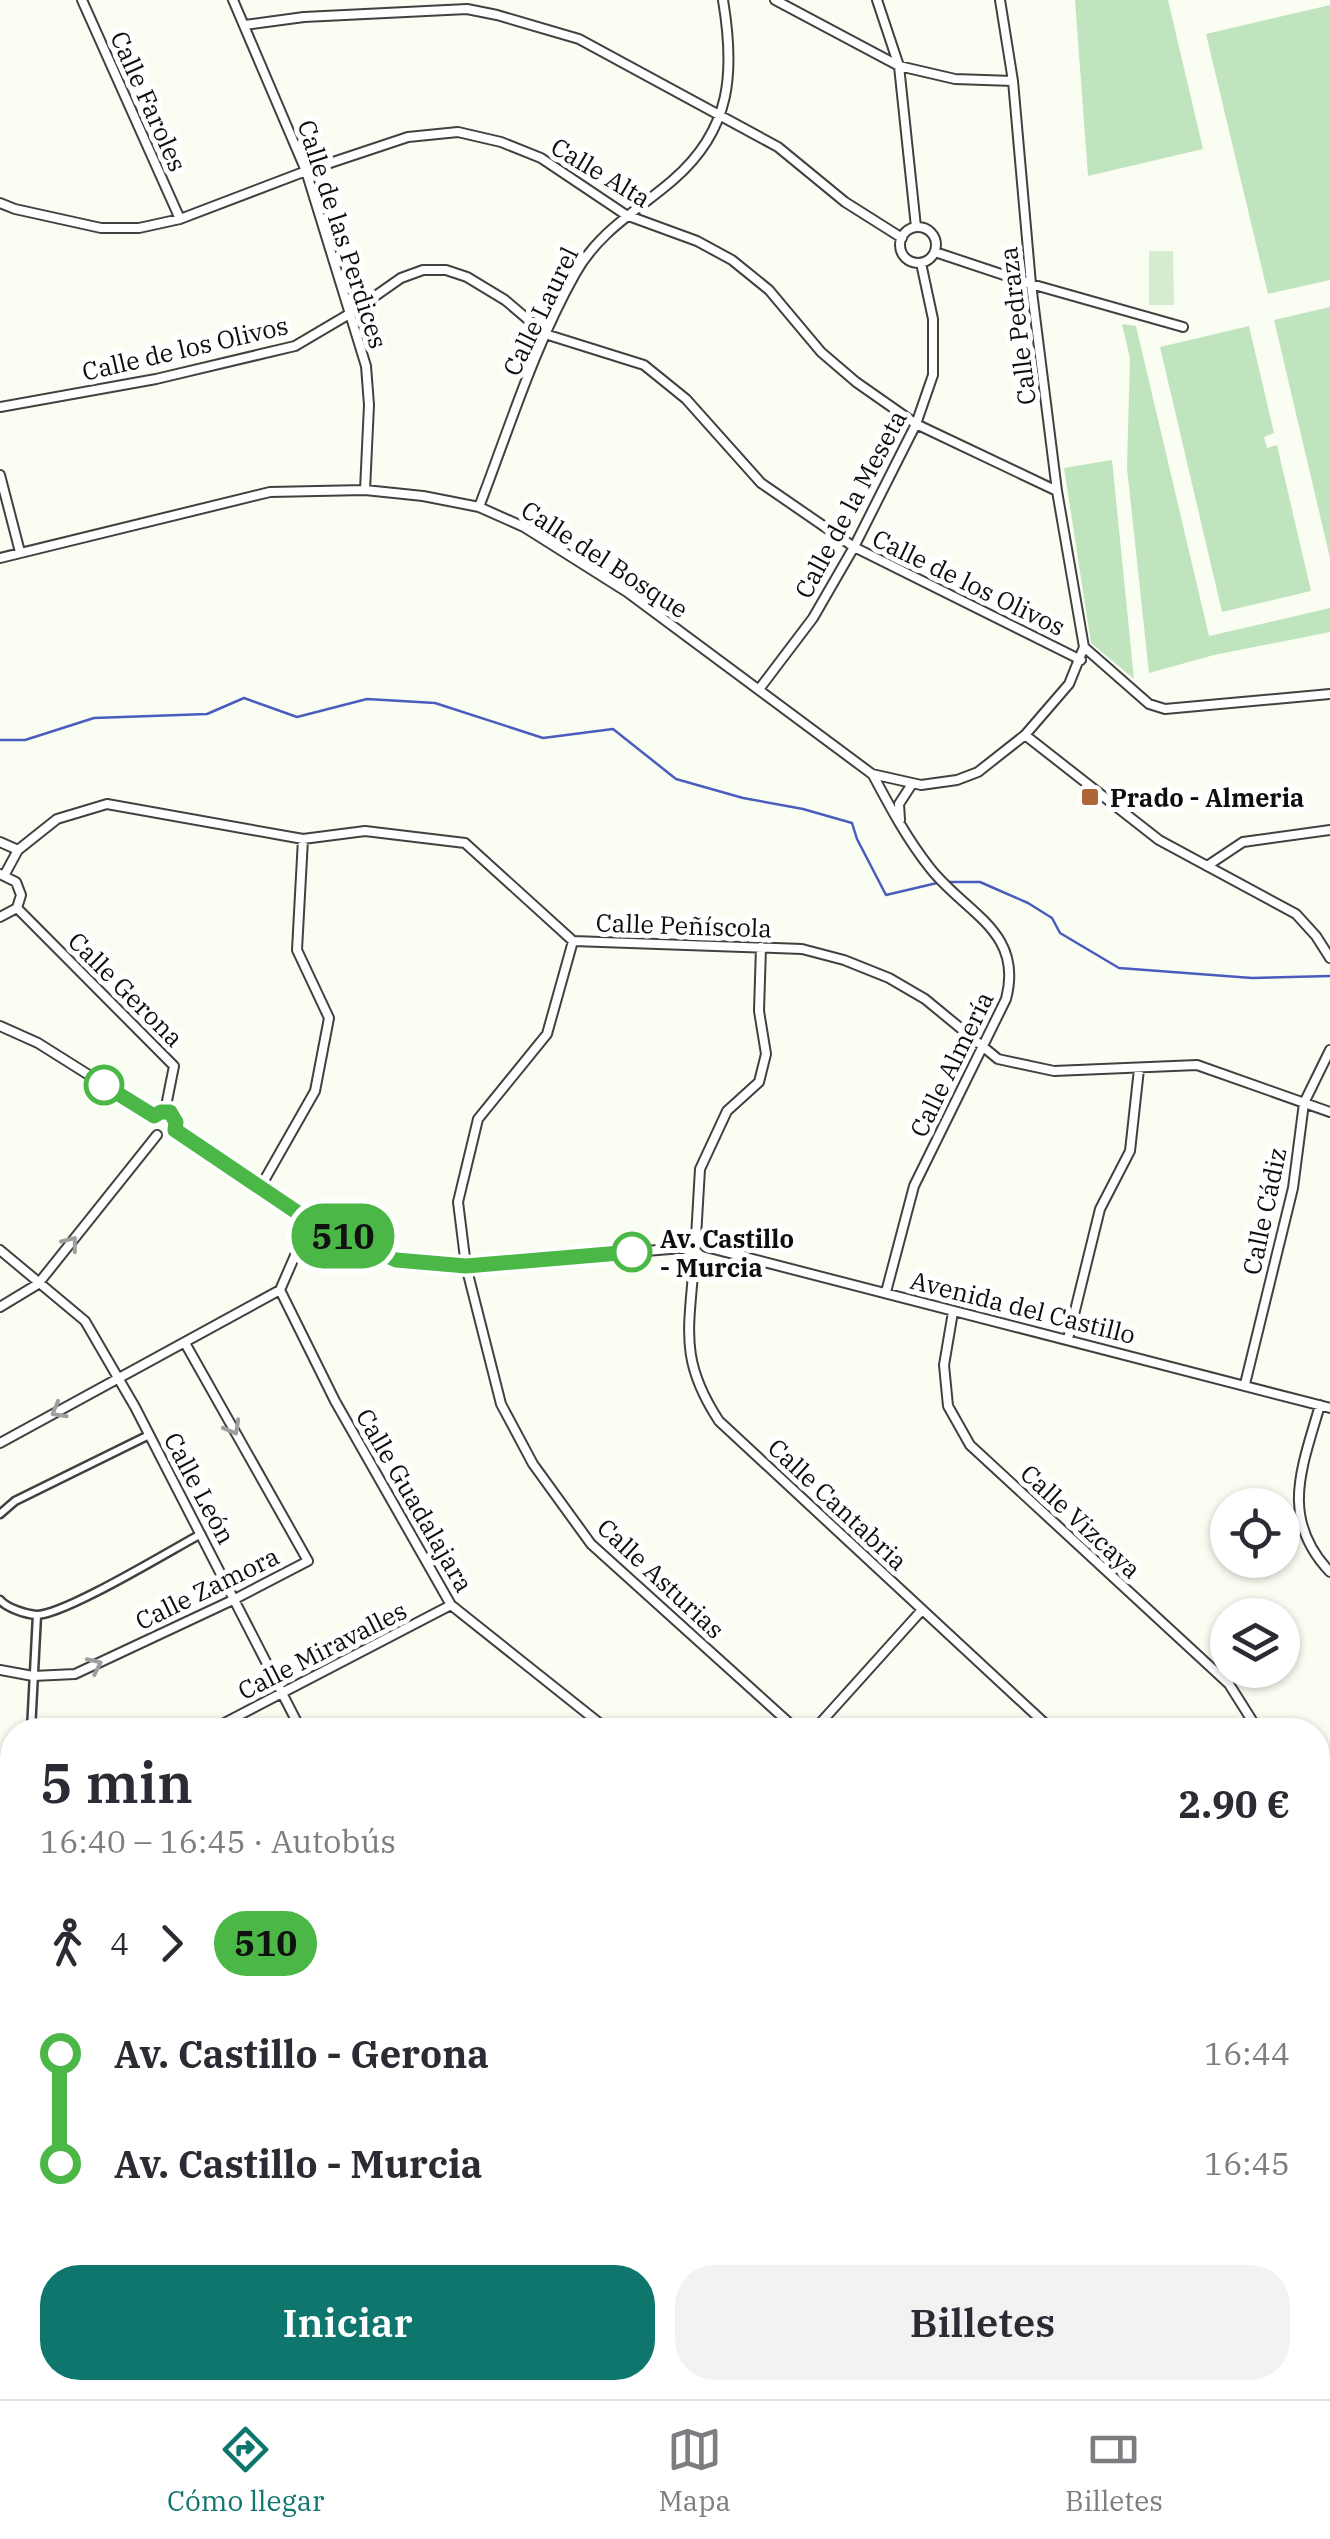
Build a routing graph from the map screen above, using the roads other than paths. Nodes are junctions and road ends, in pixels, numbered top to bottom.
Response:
1 (82, 0) edge
2 (233, 0) edge
3 (723, 0) edge
4 (774, 0) edge
5 (878, 0) edge
6 (1000, 0) edge
7 (467, 5) edge
8 (245, 26) junction
9 (899, 66) junction
10 (1013, 81) junction
11 (720, 115) junction
12 (306, 170) junction
13 (0, 202) edge
14 (626, 214) junction
15 (180, 219) junction
16 (916, 227) junction
17 (902, 238) junction
18 (935, 252) junction
19 (922, 263) junction
20 (1030, 284) junction
21 (351, 314) junction
22 (1184, 327) dead end
23 (545, 334) junction
24 (0, 408) edge
25 (916, 424) junction
26 (0, 475) edge
27 (365, 490) junction
28 (1058, 490) junction
29 (479, 507) junction
30 (854, 547) junction
31 (20, 552) junction
32 (0, 558) edge
33 (1084, 646) junction
34 (1080, 660) junction
35 (760, 688) junction
36 (1330, 694) edge
37 (1024, 735) junction
38 (872, 774) junction
39 (889, 779) junction
40 (900, 782) junction
41 (912, 784) junction
42 (903, 796) junction
43 (885, 797) junction
44 (900, 825) junction
45 (1330, 830) edge
46 (302, 840) junction
47 (0, 842) edge
48 (18, 850) junction
49 (1206, 866) junction
50 (2, 874) edge
51 (17, 908) junction
52 (0, 917) edge
53 (573, 941) junction
54 (761, 947) junction
55 (1330, 958) edge
56 (0, 1026) edge
57 (982, 1049) junction
58 (1330, 1050) edge
59 (1139, 1068) junction
60 (1304, 1103) junction
61 (166, 1112) junction
62 (1330, 1112) edge
63 (154, 1116) junction
64 (175, 1130) junction
65 (157, 1134) junction
66 (261, 1186) junction
67 (310, 1221) junction
68 (696, 1238) junction
69 (706, 1247) junction
70 (682, 1248) junction
71 (0, 1250) edge
72 (694, 1262) junction
73 (466, 1266) junction
74 (38, 1284) junction
75 (280, 1290) junction
76 (886, 1292) junction
77 (0, 1307) edge
78 (953, 1312) junction
79 (1068, 1340) junction
80 (185, 1343) junction
81 (117, 1379) junction
82 (1245, 1384) junction
83 (1320, 1405) junction
84 (1330, 1408) edge
85 (149, 1434) junction
86 (0, 1443) edge
87 (0, 1514) edge
88 (201, 1534) junction
89 (1330, 1572) edge
90 (235, 1599) junction
91 (0, 1600) edge
92 (451, 1605) junction
93 (922, 1610) junction
94 (37, 1615) junction
95 (0, 1670) edge
96 (33, 1676) junction
97 (282, 1692) junction
98 (31, 1718) edge
99 (234, 1718) edge
100 (295, 1718) edge
101 (593, 1718) edge
102 (784, 1718) edge
103 (825, 1718) edge
104 (1039, 1718) edge
105 (1250, 1718) edge

1 - 15 street, Calle Faroles
2 - 8 street, Calle de las Perdices
3 - 11 street, Calle Laurel
4 - 9 street
5 - 9 street
6 - 10 street, Calle Pedraza
7 - 8 street
7 - 11 street
8 - 12 street, Calle de las Perdices
9 - 10 street
9 - 16 street
10 - 20 street, Calle Pedraza
11 - 14 street, Calle Laurel
11 - 17 street
12 - 14 street, Calle Alta
12 - 15 street, Calle Alta
12 - 21 street, Calle de las Perdices
13 - 15 street, Calle Alta
14 - 23 street, Calle Laurel
14 - 25 street, Calle Alta
16 - 17 street
16 - 18 street
17 - 19 street
18 - 19 street
18 - 20 street
19 - 25 street, Calle de la Meseta
20 - 22 street
20 - 28 street, Calle Pedraza
21 - 23 street, Calle de los Olivos
21 - 24 street, Calle de los Olivos
21 - 27 street, Calle de las Perdices
23 - 29 street, Calle Laurel
23 - 30 street, Calle de los Olivos
25 - 28 street, Calle Alta
25 - 30 street, Calle de la Meseta
26 - 31 street
27 - 29 street, Calle del Bosque
27 - 31 street, Calle del Bosque
28 - 33 street, Calle Pedraza
29 - 35 street, Calle del Bosque
30 - 34 street, Calle de los Olivos
30 - 35 street, Calle de la Meseta
31 - 32 street, Calle del Bosque
33 - 34 street, Calle del Bosque
33 - 36 street
34 - 37 street, Calle del Bosque
35 - 38 street, Calle del Bosque
37 - 41 street, Calle del Bosque
37 - 49 street
38 - 39 street, Calle del Bosque
38 - 43 street, Calle Almería
39 - 40 street, Calle del Bosque
39 - 43 street
40 - 41 street, Calle del Bosque
40 - 42 street
41 - 42 street
42 - 43 street
42 - 44 street
43 - 44 street, Calle Almería
44 - 57 street, Calle Almería
45 - 49 street
46 - 48 street, Calle Peñíscola
46 - 53 street, Calle Peñíscola
46 - 66 street
47 - 48 street
48 - 50 street, Calle Peñíscola
49 - 55 street
50 - 51 street
51 - 52 street
51 - 61 street, Calle Gerona
53 - 54 street, Calle Peñíscola
53 - 73 street, Calle Asturias
54 - 57 street, Calle Peñíscola
54 - 68 street
56 - 63 street
57 - 59 street, Calle Peñíscola
57 - 76 street, Calle Almería
58 - 60 street, Calle Cádiz
59 - 60 street, Calle Peñíscola
59 - 79 street
60 - 62 street, Calle Peñíscola
60 - 82 street, Calle Cádiz
61 - 63 street
61 - 64 street
63 - 65 street
64 - 65 street
64 - 66 street
74 -> 65 street
66 - 67 street
67 - 73 street
67 - 75 street
68 - 69 street
68 - 70 street
69 - 72 street
69 - 76 street, Avenida del Castillo
70 - 72 street
70 - 73 street
71 - 74 street, Calle León
72 - 93 street, Calle Cantabria
73 - 102 street, Calle Asturias
74 - 77 street
74 - 81 street, Calle León
75 - 80 street
75 - 92 street, Calle Guadalajara
76 - 78 street, Avenida del Castillo
78 - 79 street, Avenida del Castillo
78 - 105 street, Calle Vizcaya
79 - 82 street, Avenida del Castillo
80 - 81 street
80 -> 90 street, Calle Zamora
81 - 85 street, Calle León
81 -> 86 street
82 - 83 street, Avenida del Castillo
83 - 84 street, Avenida del Castillo
83 - 89 street
85 - 87 street
85 - 88 street, Calle León
88 - 90 street, Calle León
88 - 94 street
96 -> 90 street, Calle Zamora
90 - 97 street, Calle León
91 - 94 street
92 - 97 street, Calle Miravalles
92 - 101 street, Calle Guadalajara
93 - 103 street
93 - 104 street, Calle Cantabria
94 - 96 street
95 - 96 street, Calle Zamora
96 - 98 street
97 - 99 street, Calle Miravalles
97 - 100 street, Calle León

